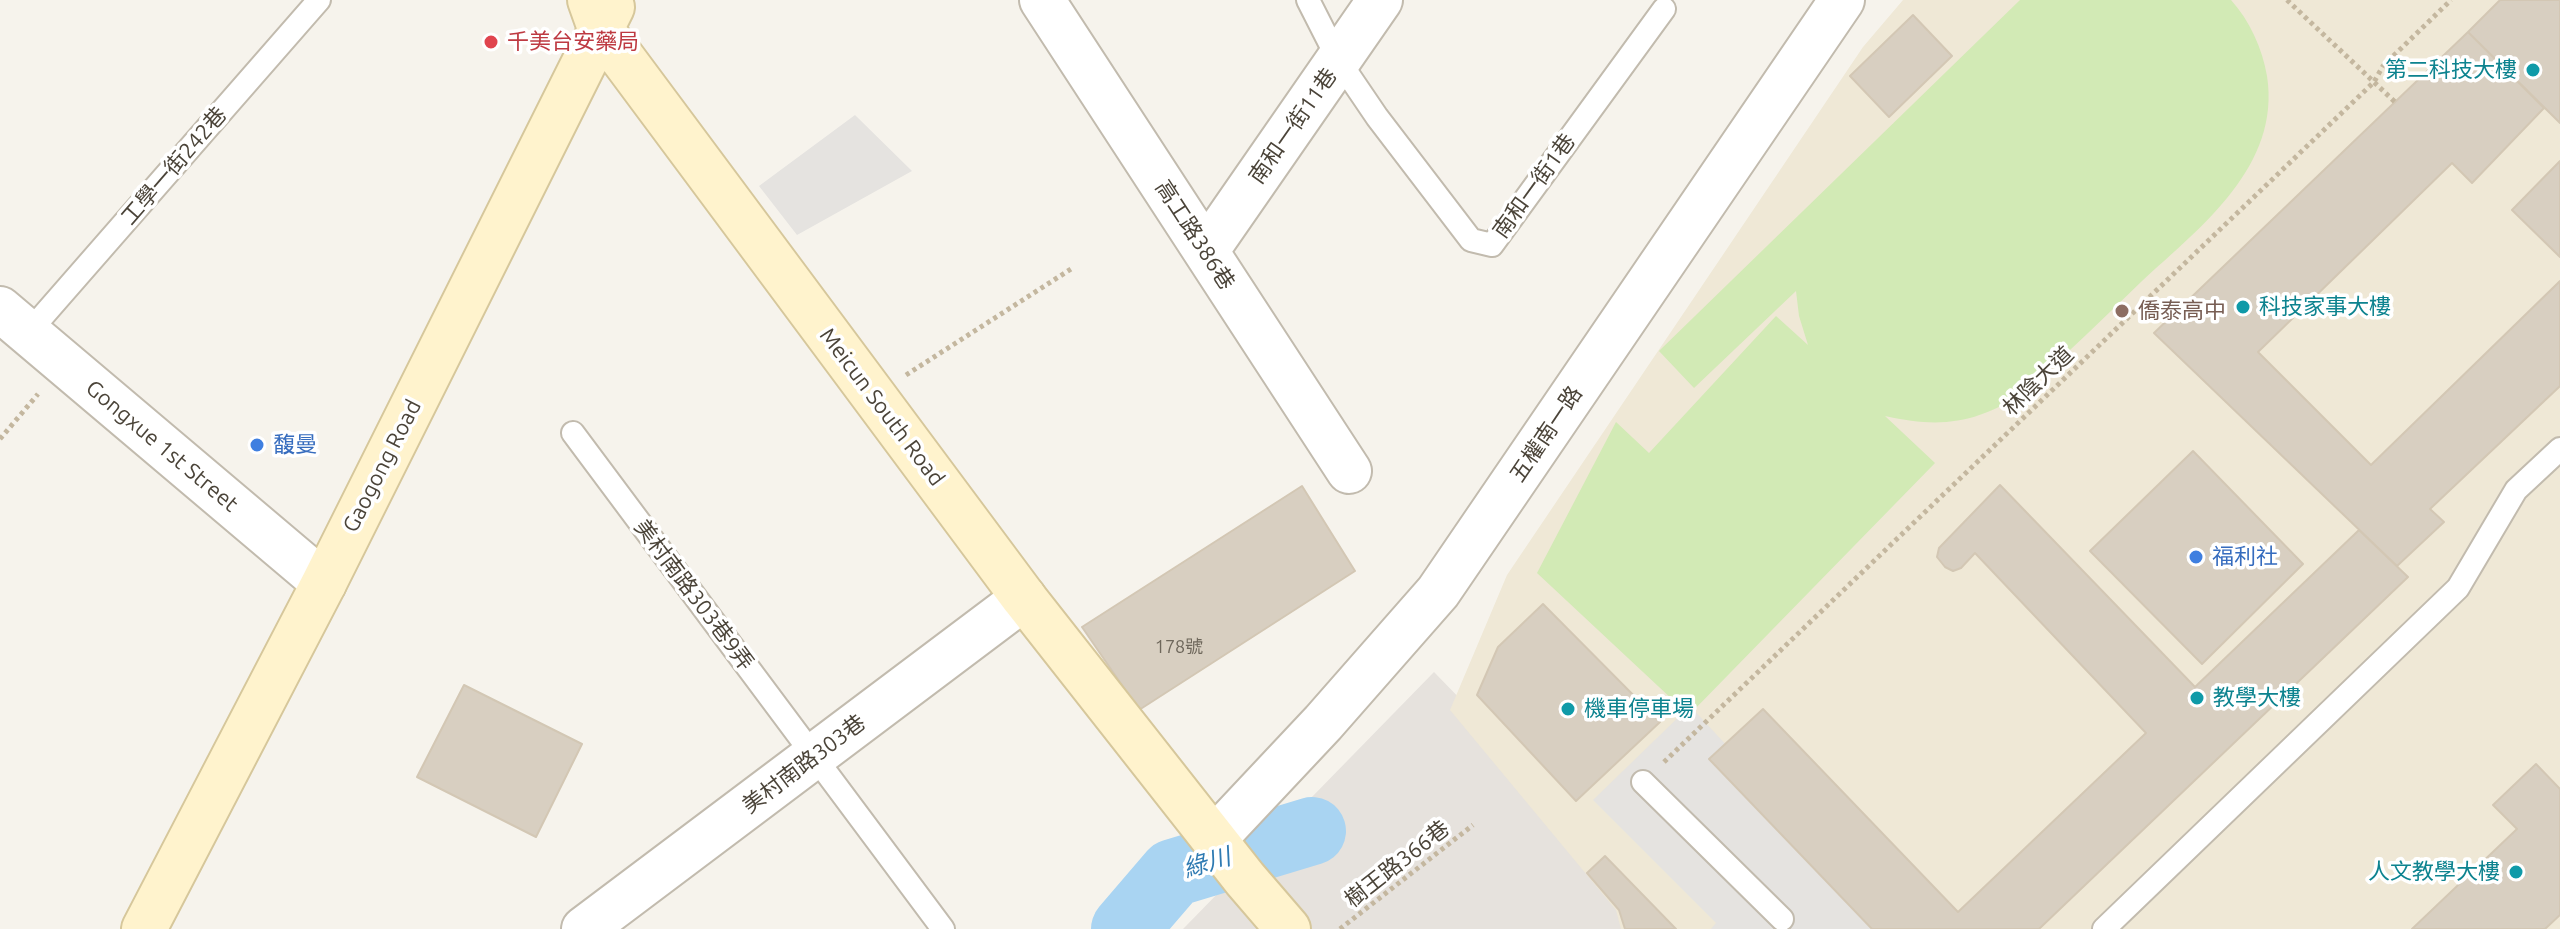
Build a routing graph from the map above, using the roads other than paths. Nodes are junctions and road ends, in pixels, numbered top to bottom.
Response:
1 (319, 0) edge
2 (1042, 0) edge
3 (1308, 0) edge
4 (1380, 0) edge
5 (1842, 0) edge
6 (602, 9) edge
7 (1664, 9) dead end
8 (1339, 61) junction
9 (1206, 251) junction
10 (14, 321) edge
11 (573, 433) dead end
12 (2560, 449) edge
13 (1349, 471) dead end
14 (324, 583) junction
15 (1024, 598) junction
16 (814, 756) junction
17 (1643, 782) road end
18 (1214, 839) junction
19 (1783, 926) edge
20 (590, 927) edge
21 (144, 929) edge
22 (943, 929) edge
23 (1288, 929) edge
24 (2104, 929) edge

1 - 10 lane, 工學一街242巷
2 - 9 street, 高工路386巷
3 - 8 lane
4 - 8 street, 南和一街11巷
5 - 18 street, 五權南一路
6 - 14 street, Gaogong Road
6 - 15 street, Meicun South Road
7 - 8 lane, 南和一街1巷
8 - 9 street, 南和一街11巷
9 - 13 street, 高工路386巷
10 - 14 street, Gongxue 1st Street
11 - 16 lane, 美村南路303巷9弄
12 - 24 lane
14 - 21 street, Gaogong Road
15 - 16 street, 美村南路303巷
15 - 18 street, Meicun South Road
16 - 20 street, 美村南路303巷
16 - 22 lane, 美村南路303巷9弄
17 - 19 lane
18 - 23 street, Meicun South Road

